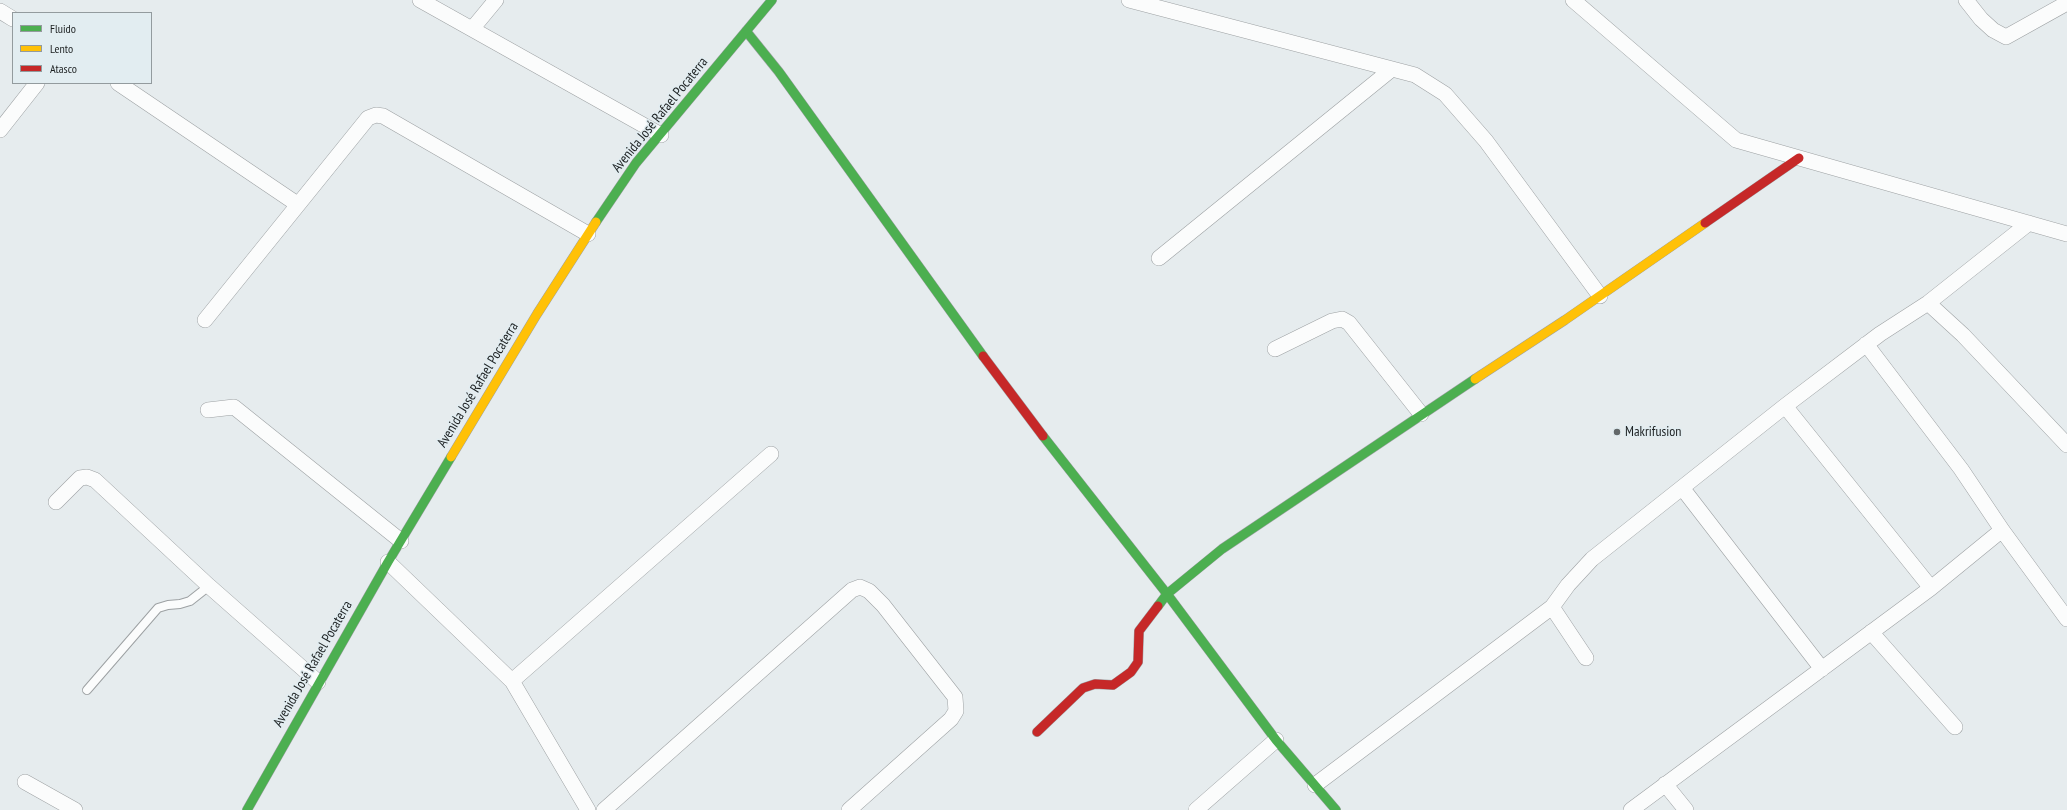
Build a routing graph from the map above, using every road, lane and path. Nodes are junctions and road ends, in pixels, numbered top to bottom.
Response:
1 (420, 0) edge
2 (496, 0) edge
3 (772, 0) edge
4 (1573, 0) edge
5 (1966, 0) edge
6 (1137, 1) edge
7 (2067, 3) edge
8 (0, 11) edge
9 (12, 18) edge
10 (472, 29) junction
11 (746, 31) junction
12 (1392, 69) junction
13 (36, 84) edge
14 (119, 84) edge
15 (0, 130) edge
16 (661, 135) junction
17 (1799, 158) junction
18 (297, 204) junction
19 (2029, 223) junction
20 (588, 234) junction
21 (2067, 234) edge
22 (1159, 258) dead end
23 (1600, 296) junction
24 (1928, 303) junction
25 (205, 320) dead end
26 (1866, 344) junction
27 (1275, 350) dead end
28 (1785, 406) junction
29 (208, 410) dead end
30 (1421, 414) junction
31 (2067, 445) edge
32 (771, 454) dead end
33 (1683, 489) junction
34 (56, 502) dead end
35 (2002, 530) junction
36 (401, 541) junction
37 (388, 562) junction
38 (209, 586) junction
39 (1931, 588) junction
40 (1167, 594) junction
41 (1552, 607) junction
42 (2067, 619) edge
43 (1871, 632) junction
44 (1586, 658) dead end
45 (1822, 669) junction
46 (512, 681) junction
47 (318, 682) junction
48 (87, 690) dead end
49 (1956, 727) dead end
50 (1037, 732) dead end
51 (1276, 740) junction
52 (25, 782) dead end
53 (1665, 784) junction
54 (1315, 785) junction
55 (75, 810) edge
56 (247, 810) edge
57 (588, 810) edge
58 (604, 810) edge
59 (849, 810) edge
60 (1196, 810) edge
61 (1336, 810) edge
62 (1631, 810) edge
63 (1686, 810) edge

1 - 10 street
2 - 10 street
3 - 11 street, Avenida José Rafael Pocaterra
4 - 17 street
5 - 7 street
6 - 12 street
8 - 9 street
10 - 16 street
11 - 16 street, Avenida José Rafael Pocaterra
11 - 40 street
12 - 22 street
12 - 23 street
13 - 15 street
14 - 18 street
16 - 20 street, Avenida José Rafael Pocaterra
17 - 19 street
17 - 23 street
18 - 20 street
18 - 25 street
19 - 21 street
19 - 24 street
20 - 36 street, Avenida José Rafael Pocaterra
23 - 30 street
24 - 26 street
24 - 31 street
26 - 28 street
26 - 35 street
27 - 30 street
28 - 33 street
28 - 39 street
29 - 36 street
30 - 40 street
32 - 46 street
33 - 41 street
33 - 45 street
34 - 38 street
35 - 39 street
35 - 42 street
36 - 37 street, Avenida José Rafael Pocaterra
37 - 46 street
37 - 47 street, Avenida José Rafael Pocaterra
38 - 47 street
38 - 48 lane
39 - 43 street
40 - 50 street
40 - 51 street
41 - 44 street
41 - 54 street
43 - 45 street
43 - 49 street
45 - 53 street
46 - 57 street
47 - 56 street, Avenida José Rafael Pocaterra
51 - 54 street
51 - 60 street
52 - 55 street
53 - 62 street
53 - 63 street
54 - 61 street
58 - 59 street

